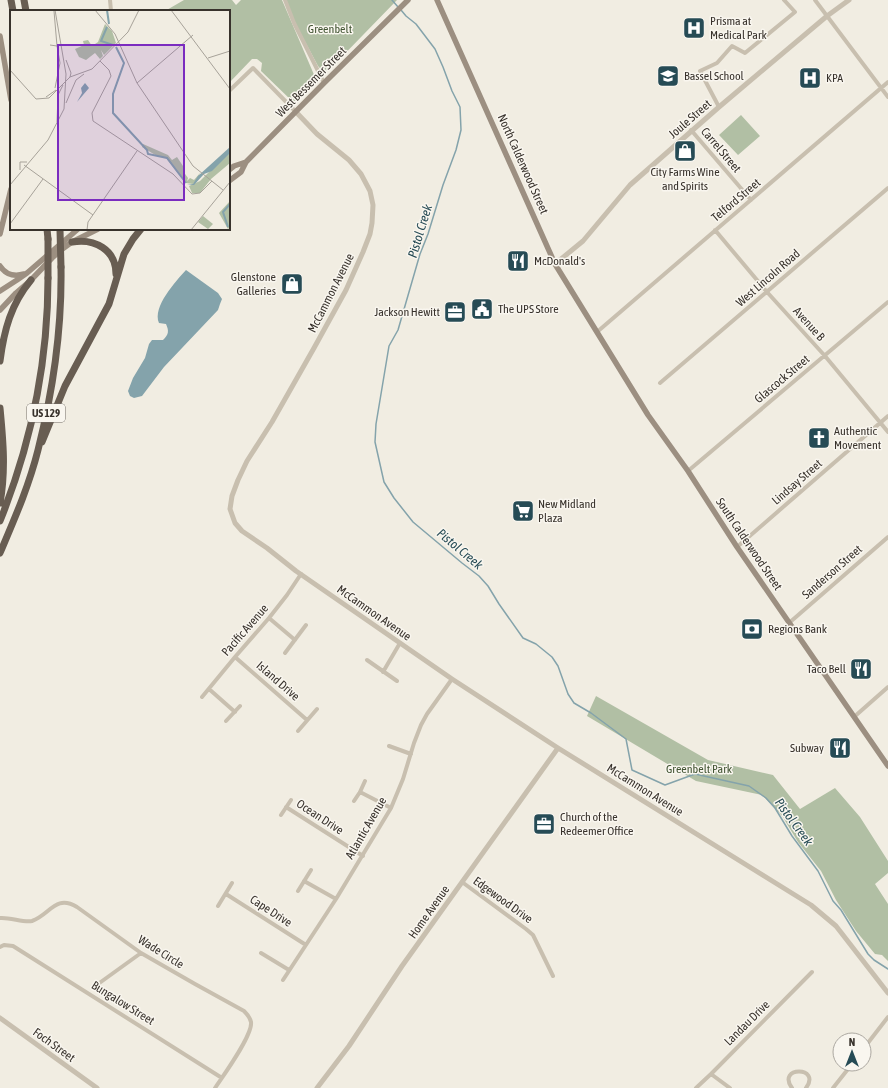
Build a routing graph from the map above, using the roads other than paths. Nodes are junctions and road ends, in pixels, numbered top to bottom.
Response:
1 (11, 0) edge
2 (24, 0) edge
3 (110, 0) edge
4 (285, 0) edge
5 (408, 0) edge
6 (437, 0) edge
7 (784, 0) edge
8 (815, 0) edge
9 (849, 0) edge
10 (13, 10) edge
11 (26, 10) edge
12 (111, 10) edge
13 (827, 16) junction
14 (0, 36) edge
15 (888, 82) edge
16 (324, 83) junction
17 (882, 88) junction
18 (230, 90) edge
19 (10, 94) edge
20 (888, 96) edge
21 (719, 107) junction
22 (296, 112) junction
23 (691, 130) junction
24 (246, 162) junction
25 (230, 169) edge
26 (230, 179) edge
27 (888, 188) edge
28 (10, 193) edge
29 (751, 200) junction
30 (47, 230) edge
31 (60, 230) edge
32 (77, 230) edge
33 (96, 230) edge
34 (140, 230) edge
35 (715, 230) junction
36 (0, 234) edge
37 (72, 242) junction
38 (555, 264) junction
39 (0, 266) edge
40 (27, 273) junction
41 (31, 280) junction
42 (114, 288) junction
43 (0, 291) edge
44 (767, 292) junction
45 (888, 302) edge
46 (0, 310) edge
47 (597, 332) junction
48 (825, 356) junction
49 (0, 361) edge
50 (660, 383) dead end
51 (0, 408) edge
52 (888, 416) edge
53 (880, 423) junction
54 (888, 432) edge
55 (38, 451) junction
56 (688, 471) junction
57 (0, 503) edge
58 (0, 520) edge
59 (888, 537) edge
60 (737, 547) junction
61 (0, 553) edge
62 (301, 574) junction
63 (269, 618) junction
64 (789, 623) junction
65 (306, 625) dead end
66 (295, 640) junction
67 (400, 643) junction
68 (285, 653) dead end
69 (235, 657) junction
70 (367, 660) dead end
71 (383, 672) junction
72 (452, 679) junction
73 (397, 681) dead end
74 (888, 687) edge
75 (209, 689) junction
76 (202, 697) dead end
77 (240, 706) dead end
78 (317, 709) dead end
79 (235, 712) junction
80 (854, 717) junction
81 (307, 720) junction
82 (226, 722) dead end
83 (298, 731) dead end
84 (388, 746) dead end
85 (558, 748) junction
86 (410, 754) junction
87 (888, 766) edge
88 (365, 781) dead end
89 (360, 792) junction
90 (291, 800) dead end
91 (354, 801) dead end
92 (286, 807) junction
93 (391, 808) junction
94 (281, 815) dead end
95 (363, 856) junction
96 (311, 870) dead end
97 (304, 880) junction
98 (462, 882) junction
99 (232, 884) dead end
100 (298, 891) dead end
101 (226, 894) junction
102 (336, 899) junction
103 (218, 906) dead end
104 (0, 918) edge
105 (306, 945) junction
106 (0, 947) edge
107 (141, 953) junction
108 (261, 953) dead end
109 (289, 970) junction
110 (812, 972) dead end
111 (553, 976) dead end
112 (283, 980) dead end
113 (98, 984) dead end
114 (888, 993) edge
115 (888, 1016) edge
116 (0, 1018) edge
117 (872, 1037) edge
118 (846, 1072) edge
119 (711, 1074) junction
120 (222, 1078) junction
121 (97, 1088) edge
122 (215, 1088) edge
123 (318, 1088) edge
124 (696, 1088) edge
125 (730, 1088) edge
126 (792, 1088) edge
127 (806, 1088) edge
128 (833, 1088) edge

1 - 10 highway
2 - 11 highway
3 - 12 street
4 - 16 street
5 - 16 main road, West Bessemer Street
6 - 38 main road, North Calderwood Street
7 - 21 street
8 - 13 street
9 - 13 street, Joule Street
13 - 17 street
13 - 21 street, Joule Street
14 - 19 main road
15 - 17 street, Telford Street
16 - 22 main road, West Bessemer Street
17 - 20 street
17 - 29 street, Telford Street
18 - 22 street
21 - 23 street, Joule Street
22 - 24 main road, West Bessemer Street
22 - 62 street, McCammon Avenue
23 - 29 street, Carrel Street
23 - 38 street, Joule Street
24 - 25 main road, West Bessemer Street
24 - 26 main road, West Bessemer Street
27 - 44 street, West Lincoln Road
28 - 36 main road
29 - 35 street, Telford Street
30 - 58 highway, US 129, bridge
31 - 55 highway, US 129, bridge
32 - 40 main road
33 - 37 main road
34 - 42 highway
35 - 44 street, Avenue B
35 - 47 street, Telford Street
37 - 41 main road
37 - 42 highway
38 - 47 main road, North Calderwood Street
39 - 40 main road
40 - 43 main road
41 - 46 main road
41 - 49 highway
42 - 55 highway
44 - 48 street, Avenue B
44 - 50 street, West Lincoln Road
45 - 48 street, Glascock Street
47 - 56 main road, South Calderwood Street
48 - 53 street, Avenue B
48 - 56 street, Glascock Street
51 - 57 highway
52 - 53 street, Lindsay Street
53 - 54 street, Avenue B
53 - 60 street, Lindsay Street
55 - 61 highway, US 129
56 - 60 main road, South Calderwood Street
59 - 64 street, Sanderson Street
60 - 64 main road, South Calderwood Street
62 - 63 street, Pacific Avenue
62 - 67 street, McCammon Avenue
63 - 66 street
63 - 69 street, Pacific Avenue
64 - 80 main road, South Calderwood Street
65 - 66 street
66 - 68 street
67 - 71 street
67 - 72 street, McCammon Avenue
69 - 75 street, Pacific Avenue
69 - 81 street, Island Drive
70 - 71 street
71 - 73 street
72 - 85 street, McCammon Avenue
72 - 86 street, Atlantic Avenue
74 - 80 street
75 - 76 street, Pacific Avenue
75 - 79 street
77 - 79 street
78 - 81 street
79 - 82 street
80 - 87 main road, South Calderwood Street
81 - 83 street
84 - 86 street
85 - 98 street, Home Avenue
85 - 114 street, McCammon Avenue
86 - 93 street, Atlantic Avenue
88 - 89 street
89 - 91 street
89 - 93 street
90 - 92 street
92 - 94 street
92 - 95 street, Ocean Drive
93 - 95 street, Atlantic Avenue
95 - 102 street, Atlantic Avenue
96 - 97 street
97 - 100 street
97 - 102 street
98 - 111 street, Edgewood Drive
98 - 123 street, Home Avenue
99 - 101 street
101 - 103 street
101 - 105 street, Cape Drive
102 - 105 street, Atlantic Avenue
104 - 107 street, Wade Circle
105 - 109 street, Atlantic Avenue
106 - 120 street, Bungalow Street
107 - 113 street
107 - 120 street, Wade Circle
108 - 109 street
109 - 112 street, Atlantic Avenue
110 - 119 street, Landau Drive
115 - 117 street
116 - 121 street, Foch Street
118 - 128 street
119 - 124 street, Landau Drive
119 - 125 street
120 - 122 street, Wade Circle
126 - 127 street

